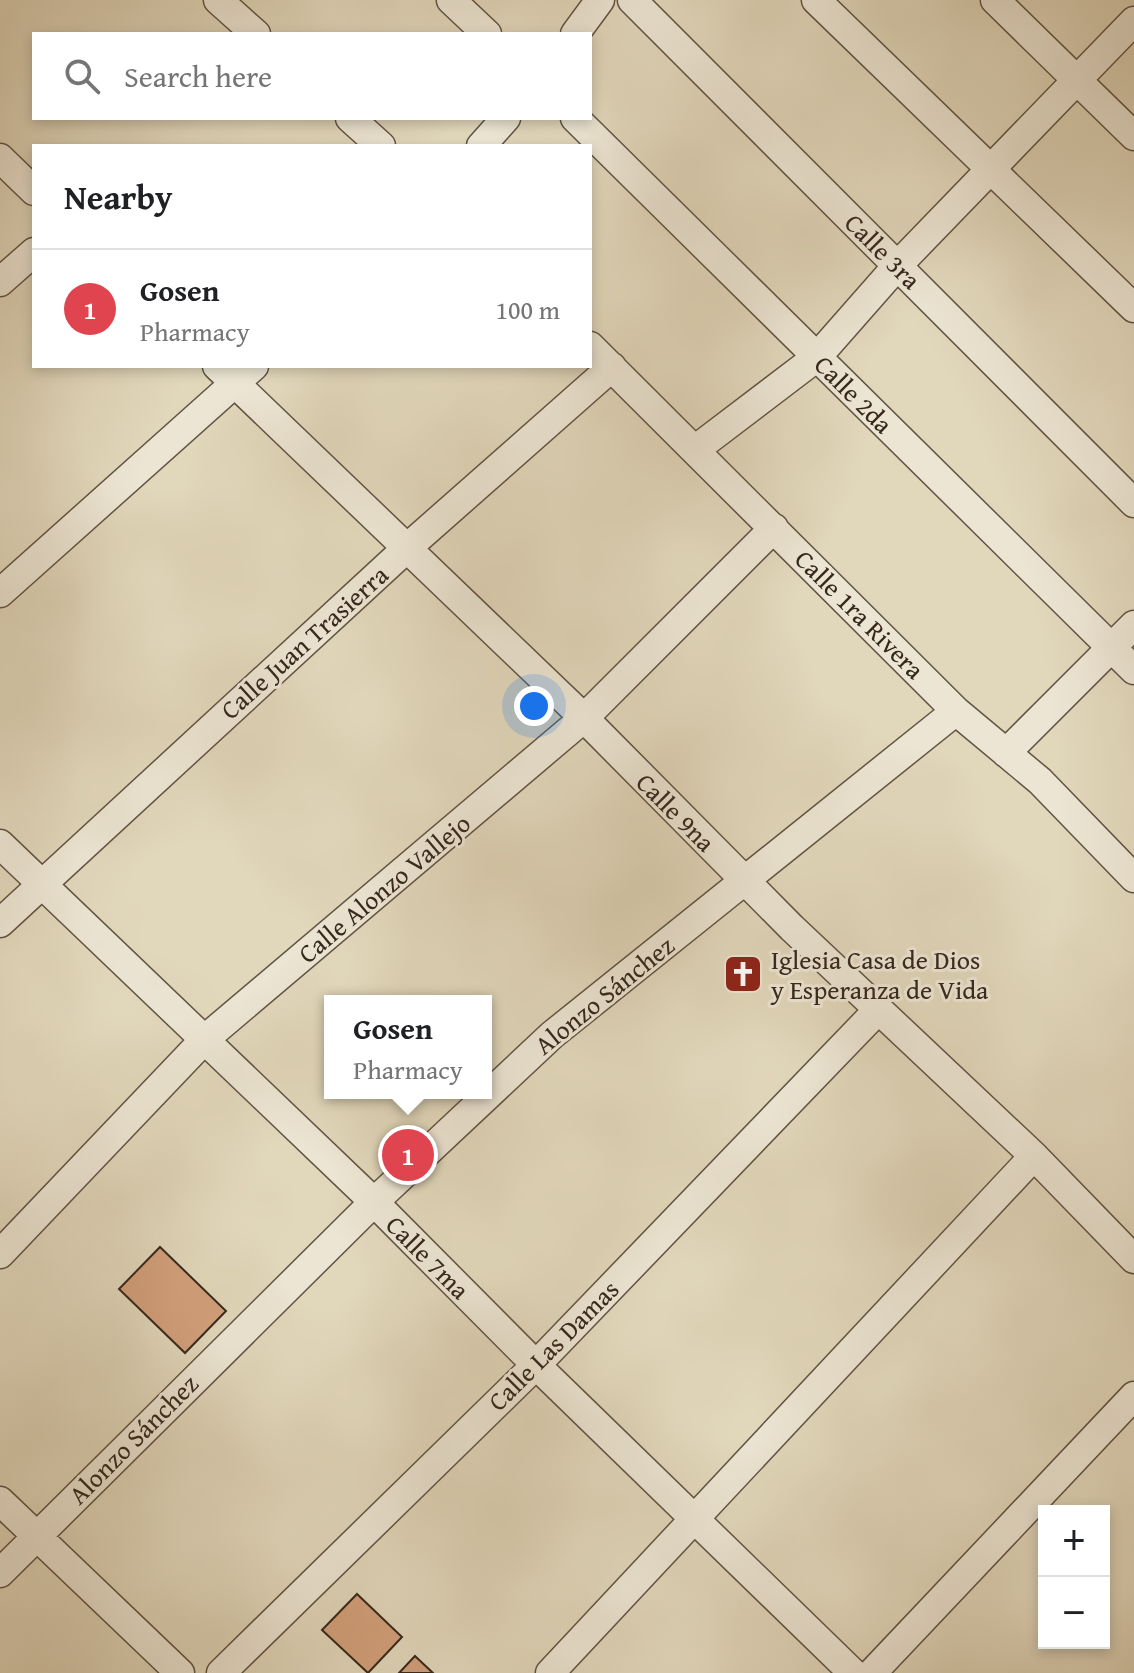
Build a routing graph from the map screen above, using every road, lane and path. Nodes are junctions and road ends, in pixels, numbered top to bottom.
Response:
1 (218, 0) edge
2 (451, 0) edge
3 (600, 0) edge
4 (632, 0) edge
5 (816, 0) edge
6 (995, 0) edge
7 (1134, 21) edge
8 (254, 32) edge
9 (485, 32) edge
10 (576, 32) edge
11 (1077, 80) junction
12 (352, 120) edge
13 (504, 120) edge
14 (577, 120) edge
15 (1134, 136) edge
16 (379, 144) edge
17 (483, 144) edge
18 (0, 158) edge
19 (991, 169) junction
20 (32, 189) edge
21 (32, 254) edge
22 (897, 266) junction
23 (0, 282) edge
24 (1134, 308) edge
25 (592, 348) edge
26 (817, 357) junction
27 (612, 367) junction
28 (235, 372) edge
29 (696, 449) junction
30 (1134, 503) edge
31 (774, 528) junction
32 (407, 548) junction
33 (0, 593) edge
34 (1134, 625) edge
35 (1112, 648) junction
36 (1134, 670) edge
37 (956, 711) junction
38 (584, 718) junction
39 (1006, 753) junction
40 (0, 844) edge
41 (1134, 878) edge
42 (745, 881) junction
43 (41, 883) junction
44 (0, 923) edge
45 (878, 1010) junction
46 (205, 1039) junction
47 (492, 1091) edge
48 (484, 1099) edge
49 (1034, 1156) junction
50 (374, 1202) junction
51 (0, 1254) edge
52 (1134, 1259) edge
53 (536, 1365) junction
54 (1134, 1396) edge
55 (0, 1501) edge
56 (695, 1519) junction
57 (36, 1535) junction
58 (0, 1573) edge
59 (180, 1673) edge
60 (221, 1673) edge
61 (550, 1673) edge
62 (853, 1673) edge
63 (872, 1673) edge

1 - 8 street
2 - 9 street
3 - 10 street
4 - 22 street, Calle 3ra
5 - 19 street
6 - 11 street
7 - 11 street
11 - 15 street
11 - 19 street
12 - 16 street
13 - 17 street
14 - 26 street, Calle 2da
18 - 20 street
19 - 22 street
19 - 24 street
21 - 23 street
22 - 26 street
22 - 30 street, Calle 3ra
25 - 27 street, Calle 1ra Rivera
26 - 29 street
26 - 35 street, Calle 2da
27 - 29 street, Calle 1ra Rivera
27 - 32 street, Calle Juan Trasierra
28 - 32 street, Calle 9na
28 - 33 street
29 - 31 street, Calle 1ra Rivera
31 - 37 street, Calle 1ra Rivera
31 - 38 street, Calle Alonzo Vallejo
32 - 38 street, Calle 9na
32 - 43 street, Calle Juan Trasierra
34 - 35 street
35 - 36 street, Calle 2da
35 - 39 street
37 - 39 street, Calle 1ra Rivera
37 - 42 street, Alonzo Sánchez
38 - 42 street, Calle 9na
38 - 46 street, Calle Alonzo Vallejo
39 - 41 street, Calle 1ra Rivera
40 - 43 street, Calle 7ma
42 - 45 street, Calle 9na
42 - 47 street, Alonzo Sánchez
43 - 44 street, Calle Juan Trasierra
43 - 46 street, Calle 7ma
45 - 49 street, Calle 9na
45 - 53 street, Calle Las Damas
46 - 50 street, Calle 7ma
46 - 51 street, Calle Alonzo Vallejo
48 - 50 street, Alonzo Sánchez
49 - 52 street, Calle 9na
49 - 56 street
50 - 53 street, Calle 7ma
50 - 57 street, Alonzo Sánchez
53 - 56 street, Calle 7ma
53 - 60 street, Calle Las Damas
54 - 63 street
55 - 57 street
56 - 61 street
56 - 62 street, Calle 7ma
57 - 58 street, Alonzo Sánchez
57 - 59 street

